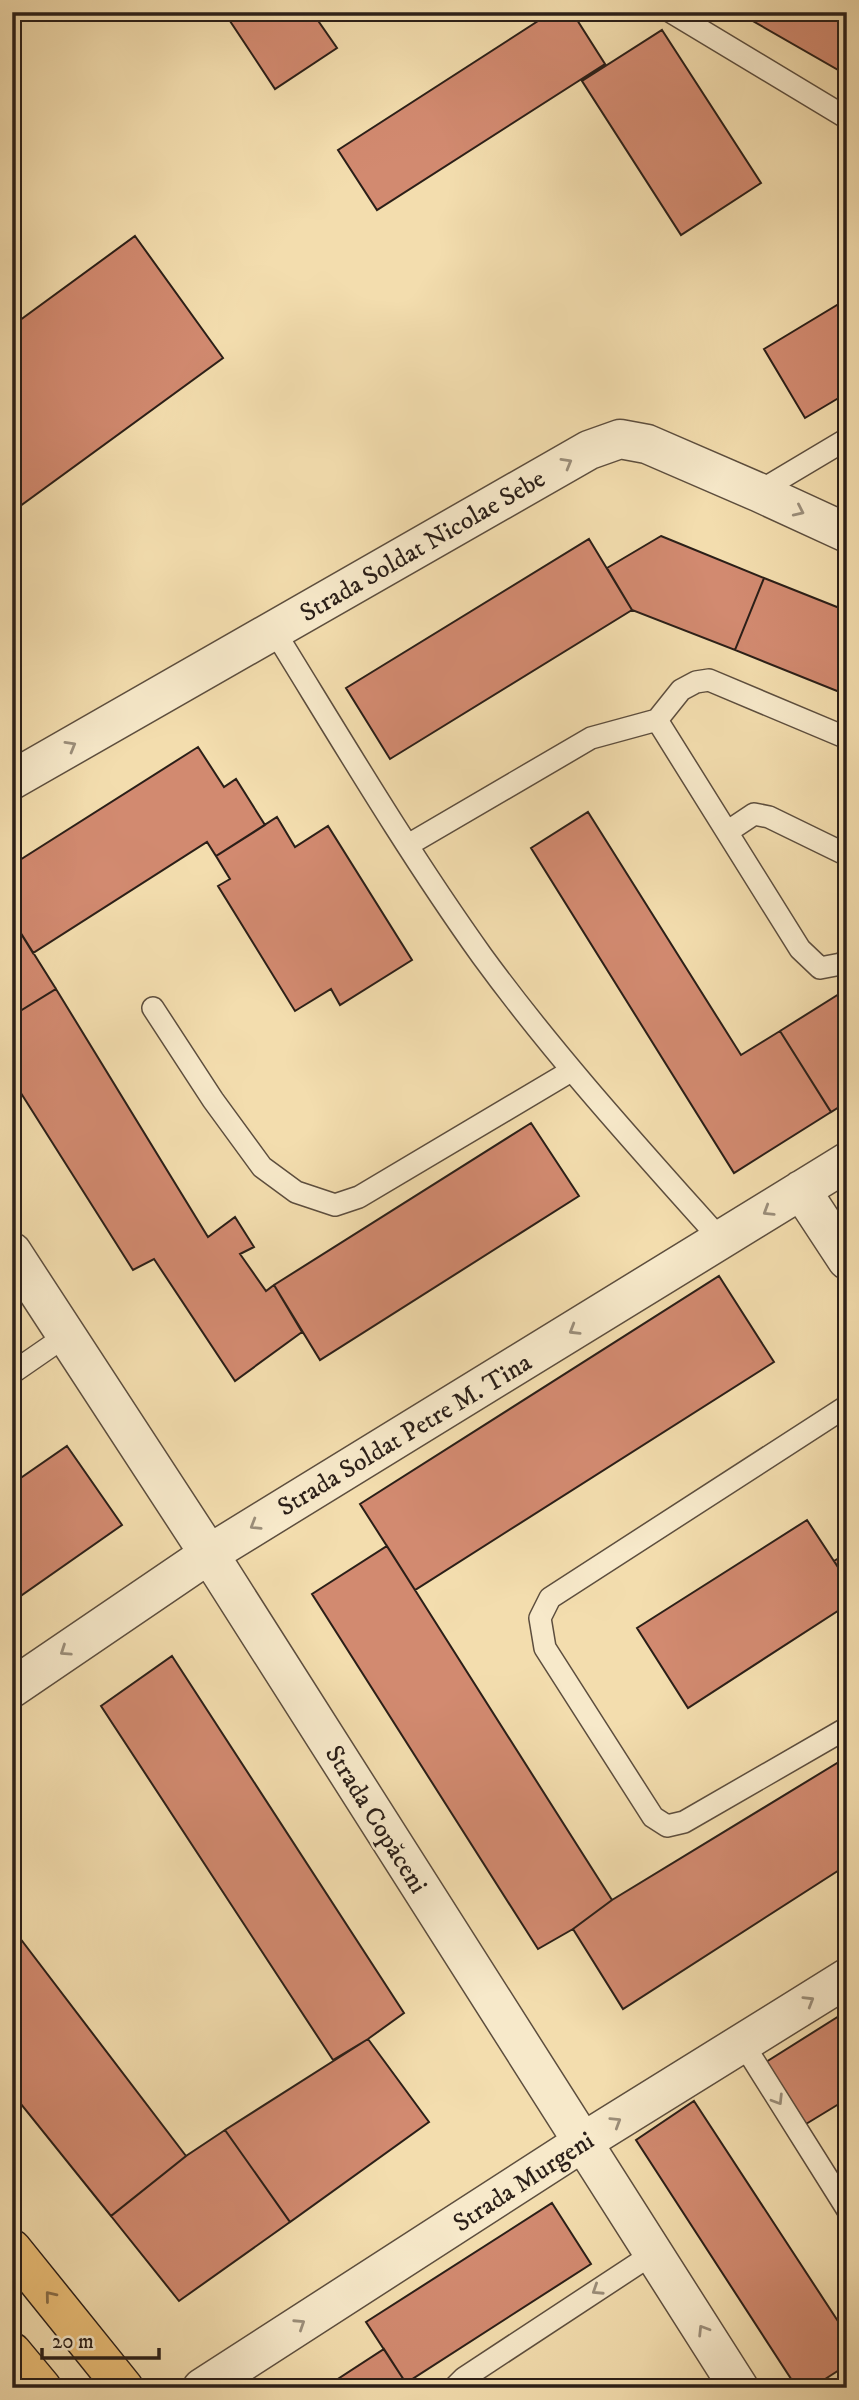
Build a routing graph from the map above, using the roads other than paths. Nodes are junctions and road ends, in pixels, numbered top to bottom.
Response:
1 (671, 12) edge
2 (847, 118) edge
3 (847, 439) edge
4 (758, 492) junction
5 (847, 533) edge
6 (273, 629) junction
7 (657, 720) junction
8 (847, 738) edge
9 (12, 780) edge
10 (727, 832) junction
11 (408, 845) junction
12 (847, 855) edge
13 (847, 960) edge
14 (153, 1008) dead end
15 (571, 1071) junction
16 (847, 1161) edge
17 (801, 1190) junction
18 (721, 1240) junction
19 (12, 1252) edge
20 (847, 1260) edge
21 (67, 1335) junction
22 (12, 1373) edge
23 (847, 1406) edge
24 (209, 1554) junction
25 (12, 1688) edge
26 (847, 1728) edge
27 (847, 1978) edge
28 (742, 2042) junction
29 (583, 2142) junction
30 (847, 2209) edge
31 (12, 2249) edge
32 (654, 2253) junction
33 (12, 2352) edge
34 (42, 2388) edge
35 (124, 2388) edge
36 (202, 2388) edge
37 (454, 2388) edge
38 (739, 2388) edge

1 - 2 lane
3 - 4 lane
4 -> 5 street, Strada Soldat Nicolae Sebe
6 -> 4 street, Strada Soldat Nicolae Sebe
9 -> 6 street, Strada Soldat Nicolae Sebe
6 - 11 lane
7 - 8 lane
7 - 10 lane
7 - 11 lane
10 - 12 lane
10 - 13 lane
11 - 15 lane
14 - 15 lane
15 - 18 lane
16 - 17 street, Strada Soldat Petre M. Tina
17 -> 18 street, Strada Soldat Petre M. Tina
17 - 20 street
18 -> 24 street, Strada Soldat Petre M. Tina
19 - 21 street, Strada Copăceni
21 - 22 lane
21 - 24 street, Strada Copăceni
23 - 26 lane
24 -> 25 street, Strada Soldat Petre M. Tina
24 - 29 street, Strada Copăceni
28 -> 27 street, Strada Murgeni
29 -> 28 street, Strada Murgeni
28 -> 30 lane
29 - 32 street, Strada Copăceni
36 -> 29 street, Strada Murgeni
35 -> 31 main road
32 -> 37 lane
38 -> 32 street, Strada Copăceni
33 - 34 main road

